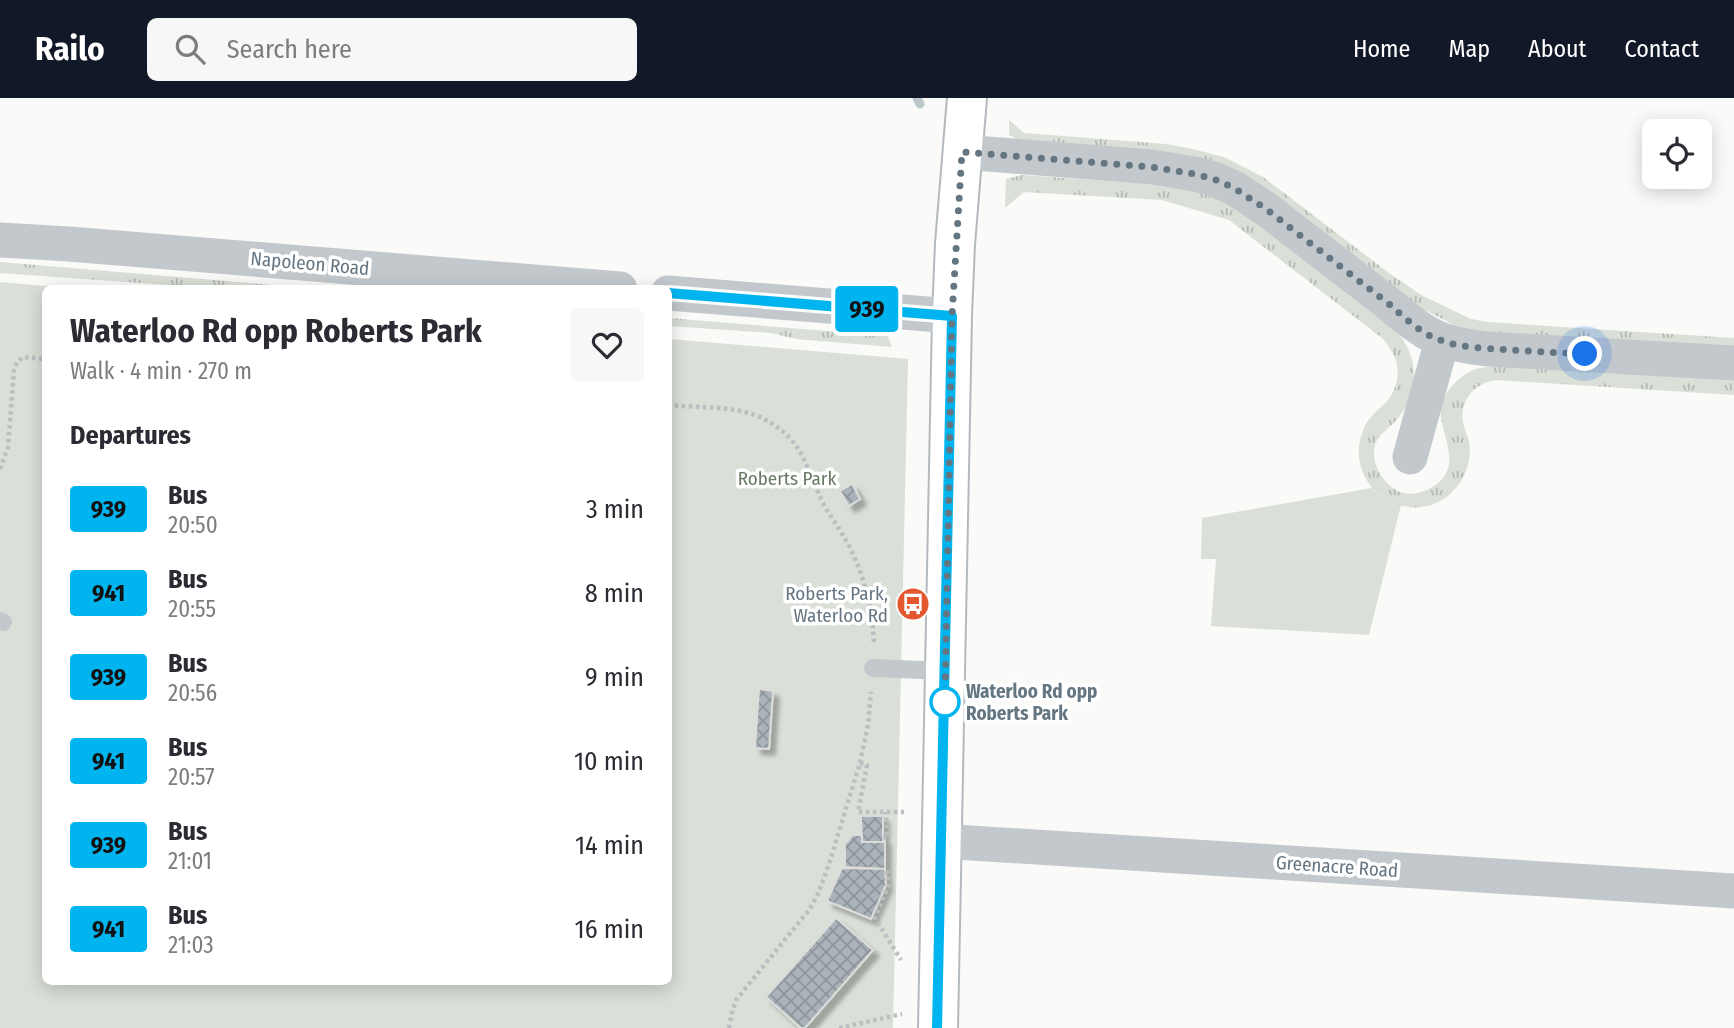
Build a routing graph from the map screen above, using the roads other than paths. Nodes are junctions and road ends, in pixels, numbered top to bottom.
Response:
1 (967, 98) edge
2 (962, 152) junction
3 (0, 240) edge
4 (571, 285) edge
5 (672, 293) edge
6 (952, 316) junction
7 (1442, 341) junction
8 (1734, 363) edge
9 (1410, 457) dead end
10 (873, 668) road end
11 (946, 671) junction
12 (940, 841) junction
13 (1734, 891) edge
14 (937, 1028) edge

1 - 2 main road
2 - 6 main road
2 - 7 street
3 - 4 street, Napoleon Road
5 - 6 street
6 - 11 main road
7 - 8 street
7 - 9 street
10 - 11 lane
11 - 12 main road
12 - 13 street, Greenacre Road
12 - 14 main road

